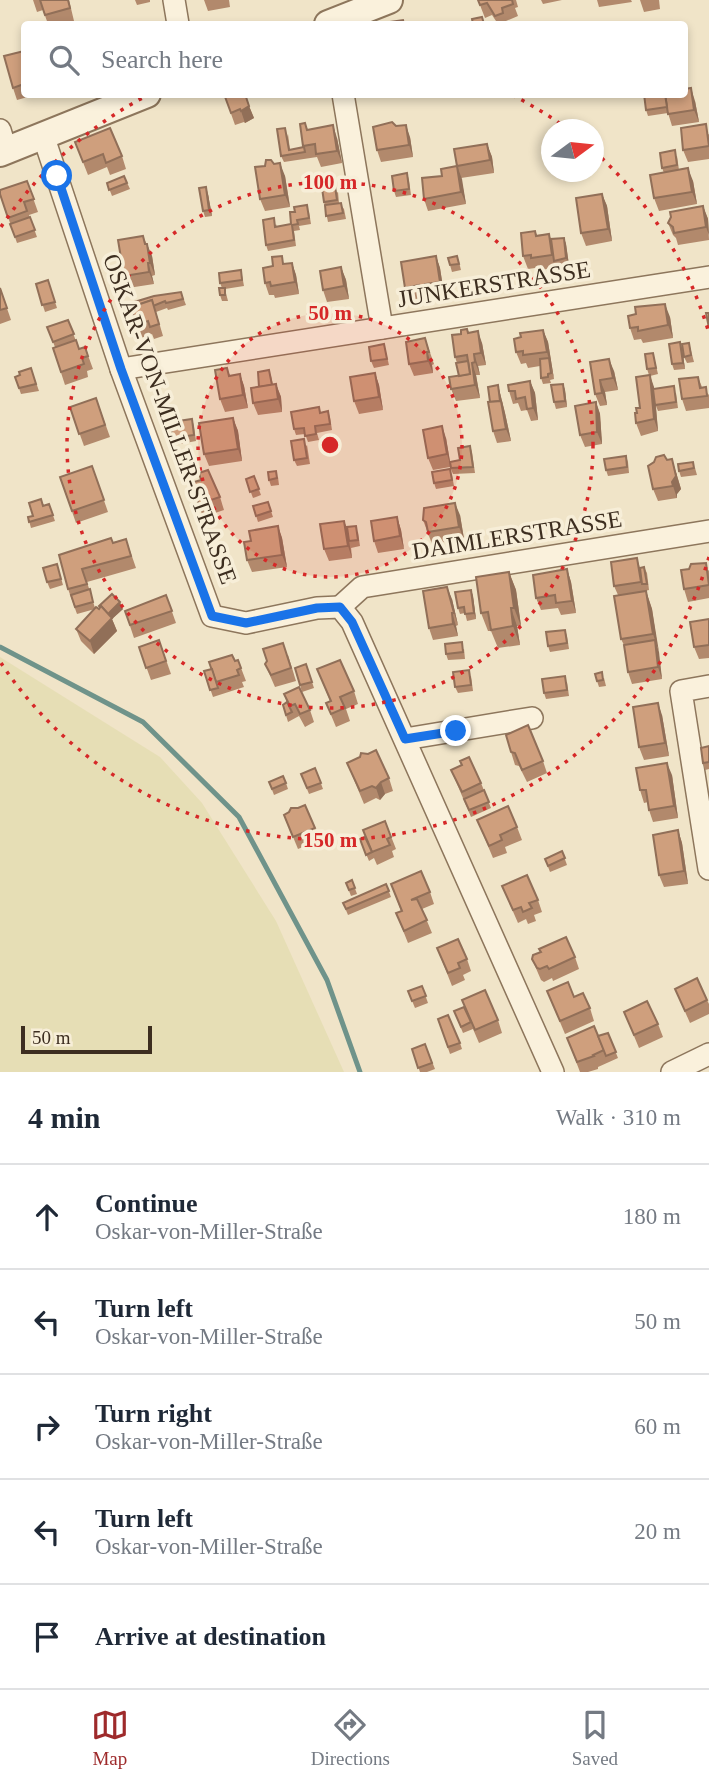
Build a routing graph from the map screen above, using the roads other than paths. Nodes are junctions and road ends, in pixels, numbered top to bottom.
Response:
1 (174, 0) edge
2 (388, 0) edge
3 (178, 21) edge
4 (336, 21) edge
5 (137, 98) edge
6 (344, 98) edge
7 (43, 135) junction
8 (2, 144) edge
9 (709, 277) edge
10 (382, 328) junction
11 (121, 369) junction
12 (709, 530) edge
13 (340, 607) junction
14 (709, 686) edge
15 (532, 718) dead end
16 (405, 739) junction
17 (709, 869) edge
18 (709, 1054) edge
19 (553, 1072) edge
20 (671, 1072) edge

1 - 3 street
2 - 4 street
5 - 7 street
6 - 10 street
7 - 8 street
7 - 11 street, OSKAR-VON-MILLER-STRASSE
9 - 10 street, JUNKERSTRASSE
10 - 11 street, JUNKERSTRASSE
11 - 13 street, OSKAR-VON-MILLER-STRASSE
12 - 13 street, DAIMLERSTRASSE
13 - 16 street
14 - 17 street
15 - 16 street
16 - 19 street
18 - 20 street

